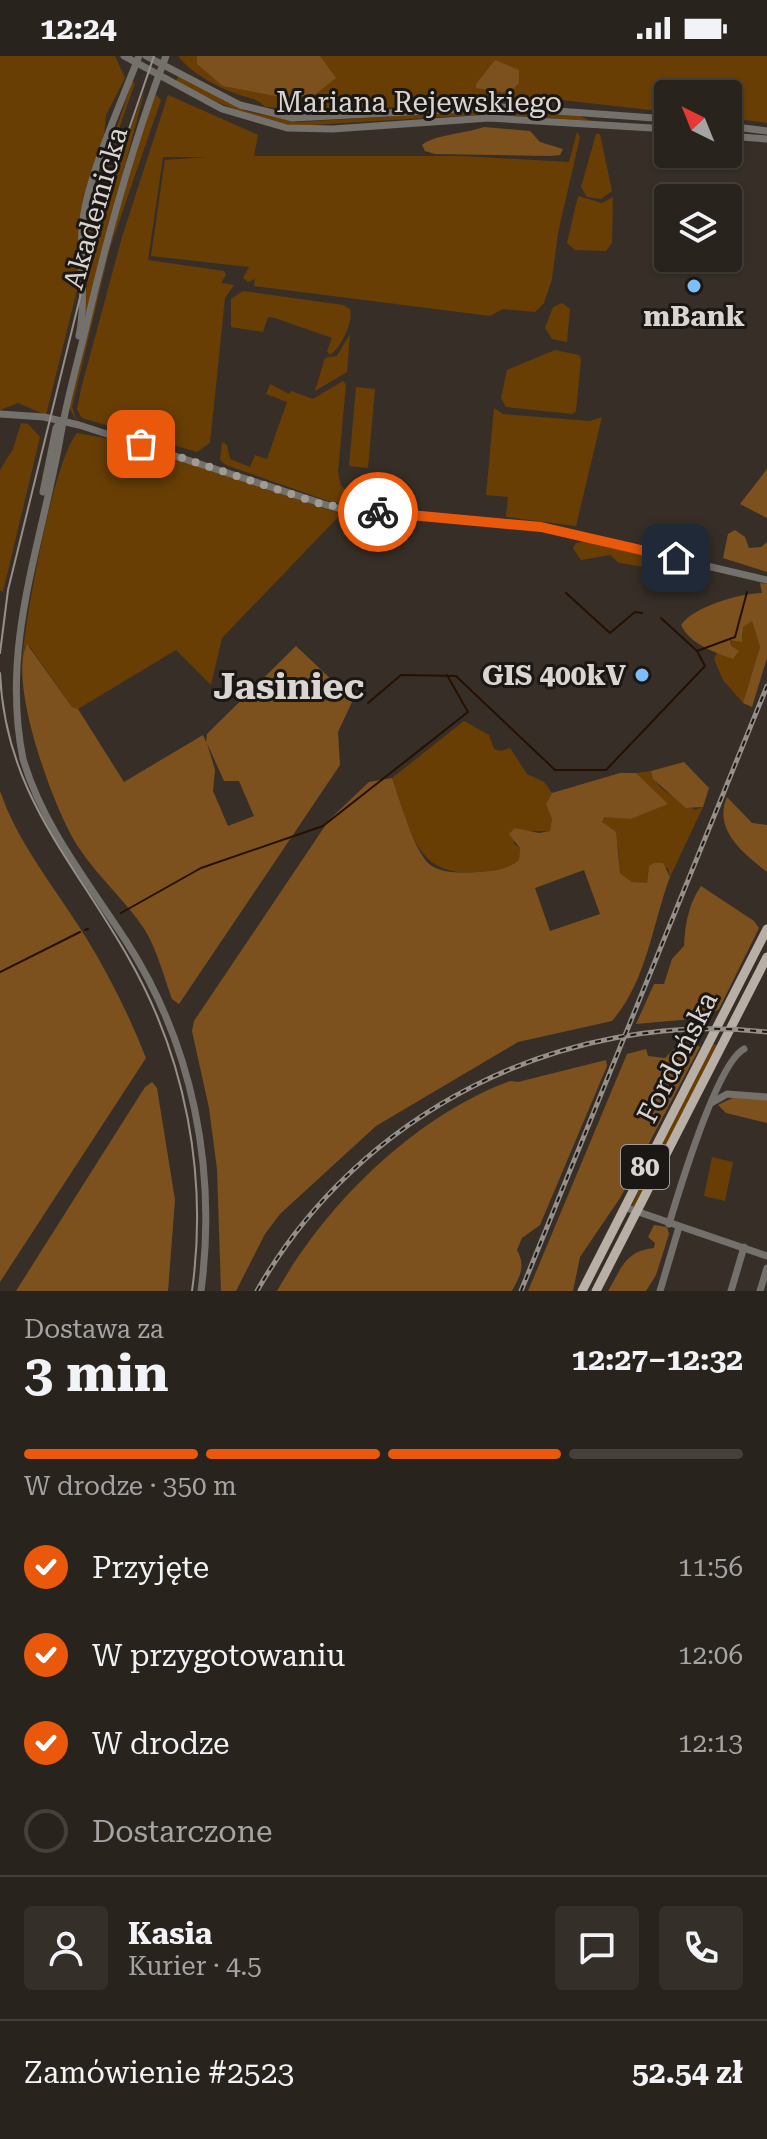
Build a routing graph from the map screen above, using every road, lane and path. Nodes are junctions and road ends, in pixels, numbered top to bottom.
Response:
1 (124, 56) edge
2 (146, 56) edge
3 (138, 60) edge
4 (164, 60) edge
5 (159, 75) junction
6 (654, 118) edge
7 (654, 128) edge
8 (742, 128) edge
9 (767, 131) edge
10 (742, 137) edge
11 (767, 139) edge
12 (74, 374) junction
13 (0, 414) edge
14 (61, 421) junction
15 (767, 580) edge
16 (767, 929) edge
17 (767, 957) edge
18 (744, 1049) dead end
19 (767, 1097) edge
20 (712, 1104) junction
21 (624, 1207) junction
22 (636, 1213) junction
23 (669, 1224) junction
24 (679, 1227) junction
25 (744, 1247) junction
26 (767, 1256) edge
27 (767, 1268) edge
28 (201, 1291) edge
29 (582, 1291) edge
30 (596, 1291) edge
31 (660, 1291) edge
32 (731, 1291) edge
33 (760, 1291) edge

1 - 3 street, Mariana Rejewskiego
2 - 4 street, Mariana Rejewskiego
3 - 5 street, Mariana Rejewskiego
3 - 12 street, Akademicka
4 - 5 street, Akademicka
4 - 6 street, Mariana Rejewskiego
5 - 7 street, Mariana Rejewskiego
5 - 12 street, Akademicka
8 - 9 street
10 - 11 street
12 - 14 street, Akademicka
13 - 14 street
14 - 15 street
14 - 28 street, Akademicka
16 - 21 main road, Fordońska / 80
17 - 22 main road, Fordońska / 80
18 - 20 street
19 - 20 street
20 - 23 street
21 - 22 street
21 - 29 main road, Fordońska / 80
22 - 23 street
22 - 30 main road, Fordońska / 80
23 - 24 street
24 - 25 street
24 - 31 street
25 - 26 street
25 - 32 street
27 - 33 street

